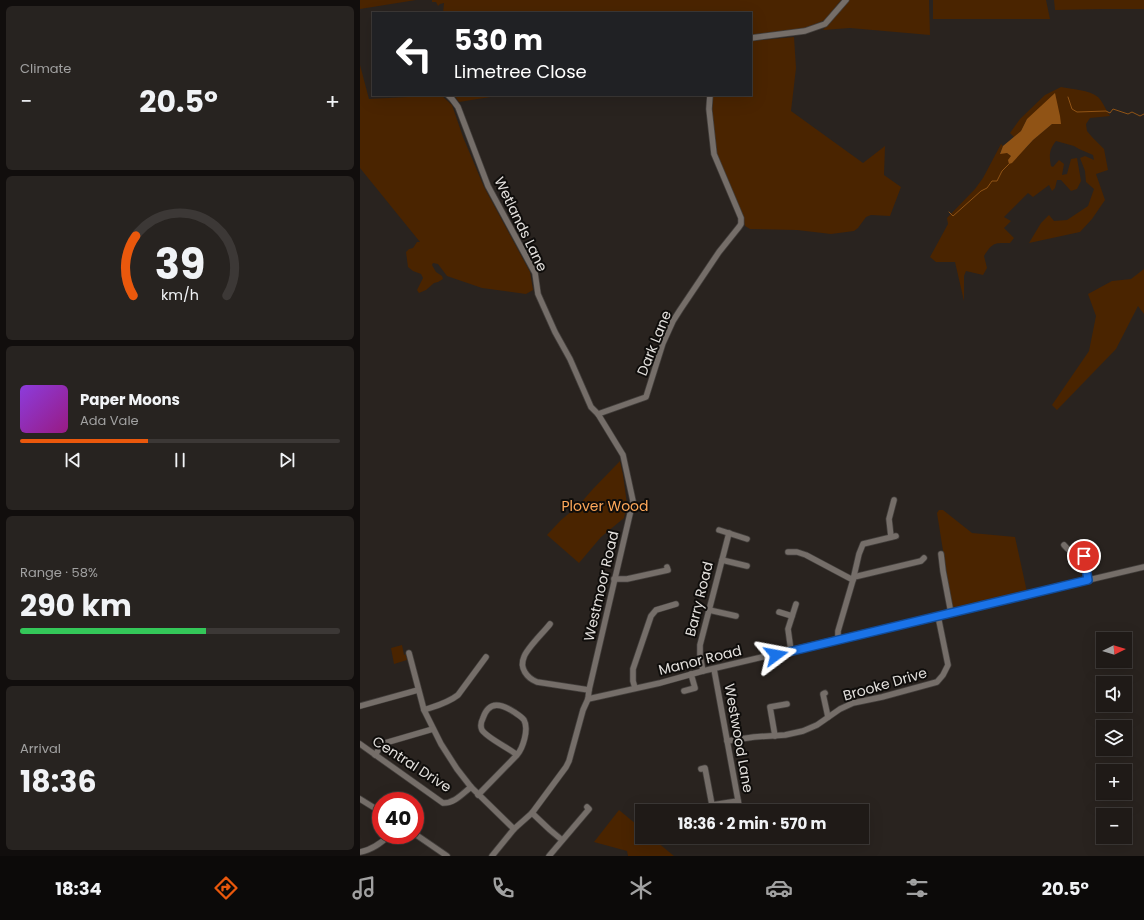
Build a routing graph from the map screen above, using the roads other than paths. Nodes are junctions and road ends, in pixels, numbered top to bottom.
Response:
1 (846, 0) edge
2 (752, 38) edge
3 (449, 96) edge
4 (710, 96) edge
5 (598, 414) junction
6 (894, 500) dead end
7 (719, 530) dead end
8 (729, 533) junction
9 (747, 539) dead end
10 (1064, 545) dead end
11 (788, 552) dead end
12 (941, 554) dead end
13 (924, 558) dead end
14 (722, 560) junction
15 (748, 566) dead end
16 (667, 567) dead end
17 (1144, 567) edge
18 (614, 579) junction
19 (854, 579) junction
20 (1088, 580) junction
21 (676, 604) dead end
22 (796, 604) dead end
23 (709, 610) junction
24 (779, 612) dead end
25 (951, 613) junction
26 (736, 616) dead end
27 (792, 616) junction
28 (938, 616) junction
29 (550, 624) dead end
30 (838, 639) junction
31 (791, 651) junction
32 (409, 653) dead end
33 (486, 657) dead end
34 (714, 669) junction
35 (703, 671) junction
36 (691, 674) junction
37 (635, 688) junction
38 (418, 690) junction
39 (589, 690) junction
40 (684, 691) dead end
41 (825, 694) dead end
42 (588, 699) junction
43 (787, 704) dead end
44 (360, 706) edge
45 (424, 710) junction
46 (828, 717) junction
47 (433, 729) junction
48 (774, 736) junction
49 (728, 742) junction
50 (360, 744) edge
51 (374, 755) junction
52 (517, 755) junction
53 (701, 769) dead end
54 (471, 787) junction
55 (478, 795) junction
56 (360, 799) edge
57 (738, 801) junction
58 (711, 804) edge
59 (727, 804) edge
60 (739, 804) edge
61 (372, 806) edge
62 (587, 807) dead end
63 (532, 813) junction
64 (514, 829) junction
65 (424, 840) edge
66 (562, 840) junction
67 (379, 844) edge
68 (360, 852) edge
69 (447, 856) edge
70 (492, 856) edge
71 (549, 856) edge

1 - 2 street
3 - 5 street, Wetlands Lane
4 - 5 street, Dark Lane
5 - 18 street, Westmoor Road
6 - 19 street
7 - 8 street
8 - 9 street
8 - 14 street, Barry Road
10 - 20 street
11 - 19 street
12 - 25 street
13 - 19 street
14 - 15 street
14 - 23 street, Barry Road
16 - 18 street
17 - 20 street, Manor Road
18 - 39 street, Westmoor Road
19 - 30 street
20 - 25 street, Manor Road
21 - 37 street
22 - 27 street
23 - 26 street
23 - 35 street, Barry Road
24 - 27 street
25 - 28 street, Manor Road
27 - 31 street
28 - 30 street, Manor Road
28 - 46 street, Brooke Drive
29 - 39 street
30 - 31 street, Manor Road
31 - 34 street, Manor Road
32 - 38 street
33 - 45 street
34 - 35 street, Manor Road
34 - 49 street, Westwood Lane
35 - 36 street, Manor Road
36 - 37 street, Manor Road
36 - 40 street
37 - 42 street, Manor Road
38 - 44 street
38 - 45 street
39 - 42 street, Westmoor Road
41 - 46 street
42 - 63 street, Westmoor Road
43 - 48 street
45 - 47 street
46 - 48 street, Brooke Drive
47 - 51 street
47 - 54 street
48 - 49 street, Brooke Drive
49 - 57 street, Westwood Lane
50 - 51 street, Central Drive
51 - 54 street, Central Drive
52 - 52 street
52 - 55 street
53 - 58 street
54 - 55 street
55 - 64 street
56 - 61 street
57 - 59 street
57 - 60 street, Westwood Lane
62 - 66 street
63 - 64 street, Westmoor Road
63 - 66 street
64 - 70 street, Westmoor Road
65 - 69 street
66 - 71 street
67 - 68 street

